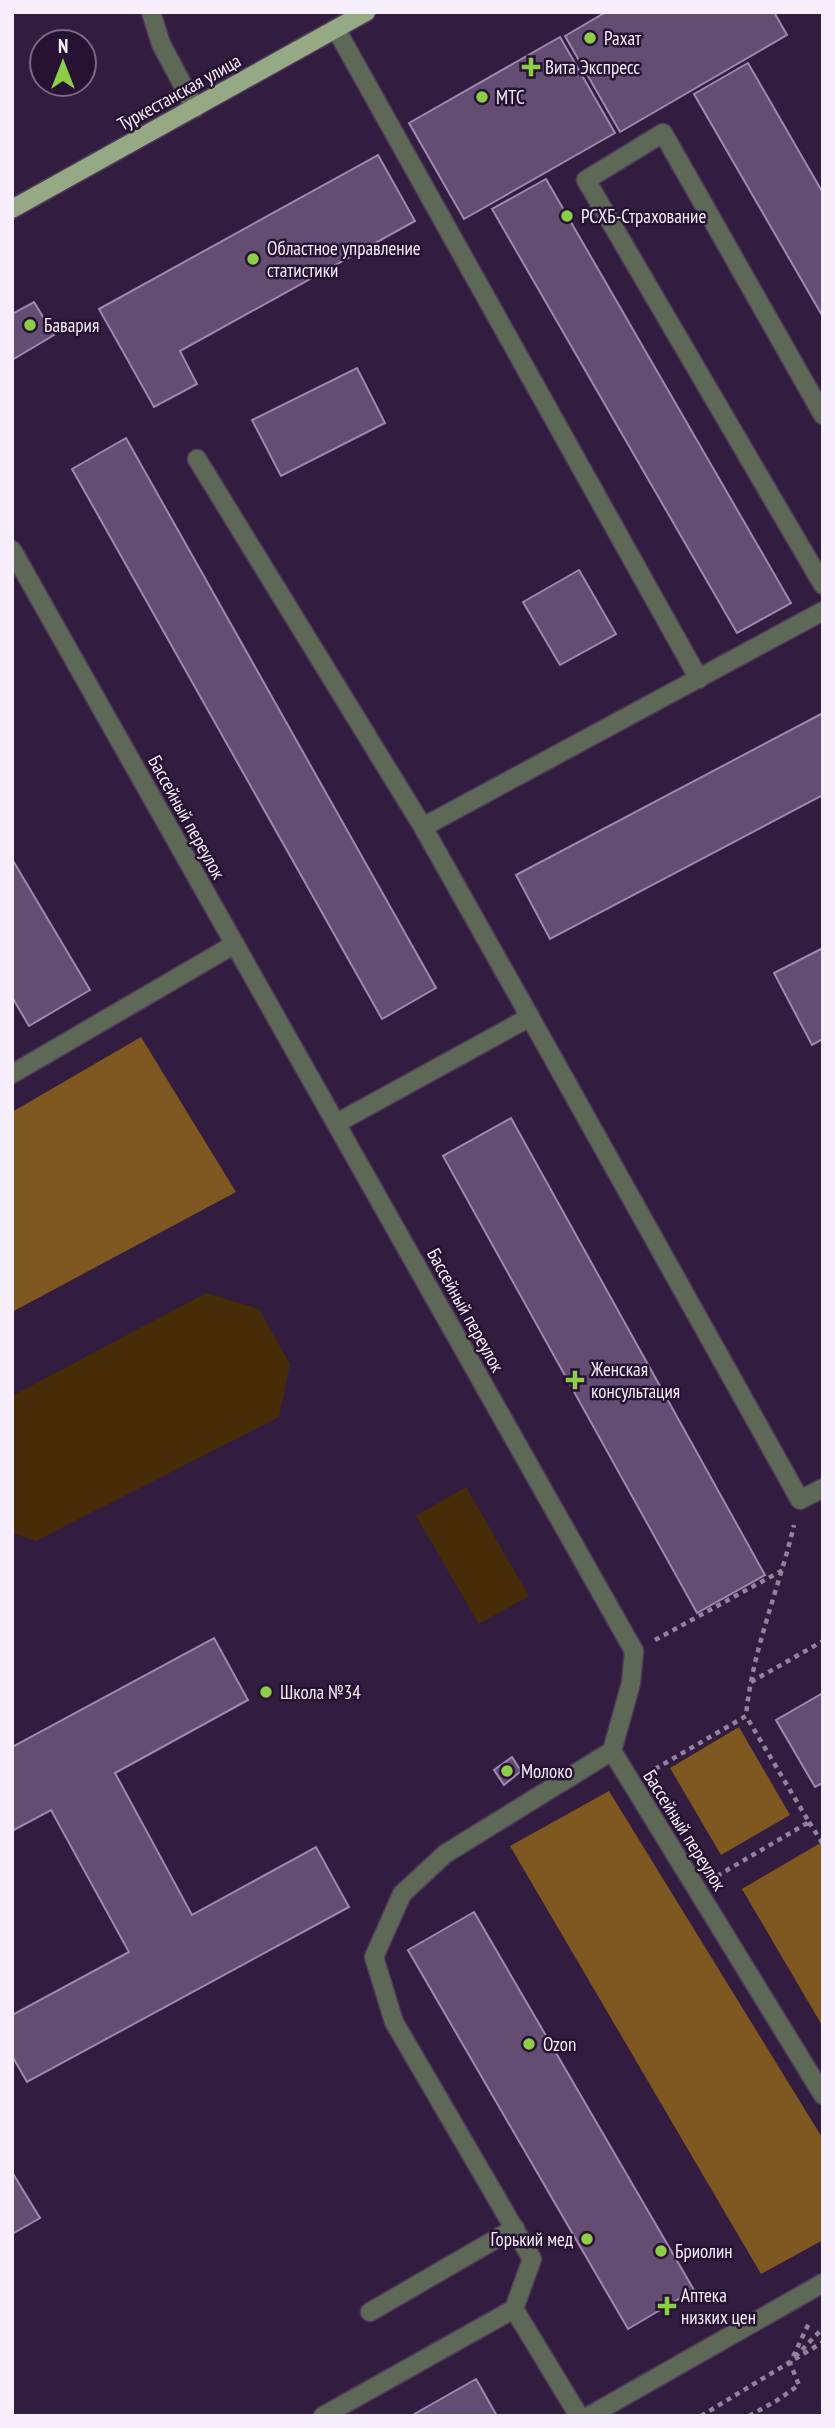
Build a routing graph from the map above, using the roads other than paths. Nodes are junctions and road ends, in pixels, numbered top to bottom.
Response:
1 (151, 12) edge
2 (366, 12) edge
3 (336, 29) junction
4 (195, 108) junction
5 (12, 209) edge
6 (823, 415) edge
7 (197, 459) dead end
8 (12, 550) edge
9 (823, 585) edge
10 (823, 611) edge
11 (699, 679) junction
12 (423, 827) junction
13 (235, 944) junction
14 (530, 1017) junction
15 (12, 1074) edge
16 (337, 1123) junction
17 (823, 1488) edge
18 (611, 1751) junction
19 (823, 2095) edge
20 (514, 2228) junction
21 (823, 2283) edge
22 (514, 2309) junction
23 (370, 2312) dead end
24 (323, 2416) edge
25 (579, 2416) edge
26 (590, 2416) edge

1 - 4 street
2 - 3 main road, Туркестанская улица
3 - 4 main road, Туркестанская улица
3 - 11 street
4 - 5 main road, Туркестанская улица
6 - 9 street
7 - 12 street
8 - 13 street, Бассейный переулок
10 - 11 street
11 - 12 street
12 - 14 street
13 - 15 street
13 - 16 street, Бассейный переулок
14 - 16 street
14 - 17 street
16 - 18 street, Бассейный переулок
18 - 19 street, Бассейный переулок
18 - 20 street
20 - 22 street
20 - 23 street
21 - 26 street
22 - 24 street
22 - 25 street

